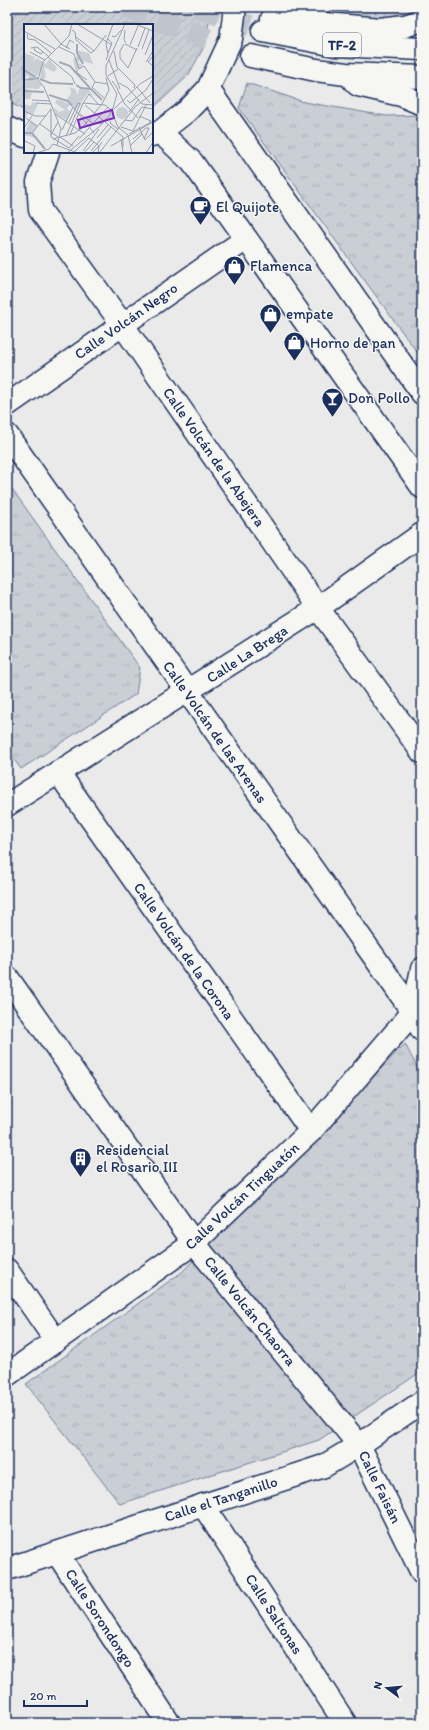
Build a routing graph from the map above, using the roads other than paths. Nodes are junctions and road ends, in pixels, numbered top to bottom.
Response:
1 (235, 7) edge
2 (422, 20) edge
3 (422, 49) edge
4 (251, 56) tunnel mouth
5 (346, 74) junction
6 (422, 76) edge
7 (208, 89) junction
8 (412, 95) edge
9 (422, 104) edge
10 (7, 128) edge
11 (156, 134) edge
12 (24, 136) edge
13 (48, 153) edge
14 (246, 239) junction
15 (122, 324) junction
16 (422, 393) edge
17 (7, 405) edge
18 (7, 435) edge
19 (422, 487) edge
20 (422, 534) edge
21 (318, 608) junction
22 (187, 692) junction
23 (422, 752) edge
24 (58, 772) junction
25 (7, 805) edge
26 (422, 969) edge
27 (7, 977) edge
28 (418, 1021) edge
29 (311, 1131) junction
30 (194, 1243) junction
31 (7, 1270) edge
32 (56, 1341) junction
33 (7, 1375) edge
34 (422, 1402) edge
35 (359, 1445) junction
36 (203, 1505) junction
37 (57, 1553) junction
38 (7, 1569) edge
39 (422, 1573) edge
40 (169, 1723) edge
41 (345, 1723) edge

1 - 7 main road
2 - 3 main road, TF-2
4 - 5 main road, TF-2
5 - 6 main road, TF-2
5 - 8 main road
7 - 11 main road
7 - 16 main road
8 - 9 main road
10 - 12 main road
11 - 14 main road
13 - 15 main road, Calle Volcán de la Abejera
14 - 15 main road, Calle Volcán Negro
14 - 19 main road
15 - 17 main road, Calle Volcán Negro
15 - 21 main road, Calle Volcán de la Abejera
18 - 22 main road, Calle Volcán de las Arenas
20 - 21 main road, Calle La Brega
21 - 22 main road, Calle La Brega
21 - 23 main road, Calle Volcán de la Abejera
22 - 24 main road, Calle La Brega
22 - 28 main road, Calle Volcán de las Arenas
24 - 25 main road, Calle La Brega
24 - 29 main road, Calle Volcán de la Corona
26 - 28 main road, Calle Volcán Tinguatón
27 - 30 main road, Calle Volcán Chaorra
28 - 29 main road, Calle Volcán Tinguatón
29 - 30 main road, Calle Volcán Tinguatón
30 - 32 main road, Calle Volcán Tinguatón
30 - 35 main road, Calle Volcán Chaorra
31 - 32 main road
32 - 33 main road, Calle Volcán Tinguatón
34 - 35 main road, Calle el Tanganillo
35 - 36 main road, Calle el Tanganillo
35 - 39 main road, Calle Faisán
36 - 37 main road, Calle el Tanganillo
36 - 41 main road, Calle Saltonas
37 - 38 main road, Calle el Tanganillo
37 - 40 main road, Calle Sorondongo

